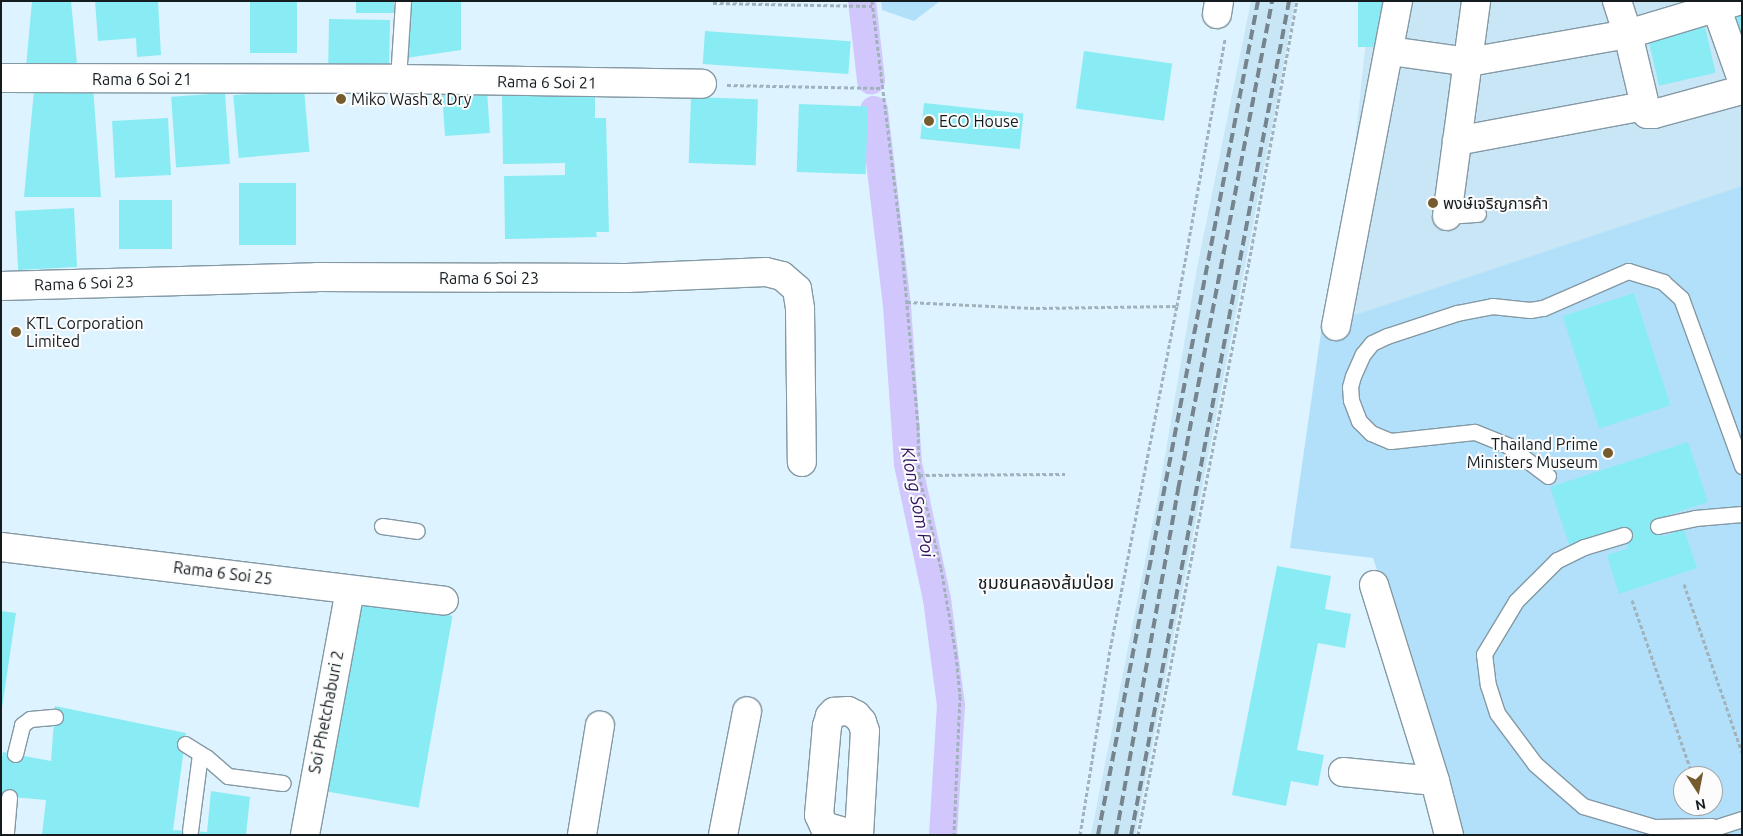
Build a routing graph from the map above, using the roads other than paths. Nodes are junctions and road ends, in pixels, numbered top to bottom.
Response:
1 (403, 1) edge
2 (1398, 1) edge
3 (1476, 1) edge
4 (1617, 1) edge
5 (1723, 4) edge
6 (1628, 34) junction
7 (1390, 51) junction
8 (1469, 62) junction
9 (1, 78) edge
10 (398, 79) junction
11 (1742, 80) edge
12 (702, 84) road end
13 (1742, 90) edge
14 (1644, 106) junction
15 (1458, 140) junction
16 (1478, 214) dead end
17 (1447, 216) joint
18 (1, 286) edge
19 (1336, 326) dead end
20 (802, 462) dead end
21 (1742, 466) edge
22 (1548, 476) dead end
23 (1742, 514) edge
24 (382, 526) dead end
25 (1658, 526) dead end
26 (417, 531) dead end
27 (1624, 535) dead end
28 (1, 546) edge
29 (1374, 584) dead end
30 (350, 590) junction
31 (444, 601) dead end
32 (747, 711) dead end
33 (55, 717) dead end
34 (600, 725) dead end
35 (185, 744) dead end
36 (15, 754) dead end
37 (200, 754) junction
38 (1342, 772) dead end
39 (1435, 781) junction
40 (283, 783) dead end
41 (9, 797) dead end
42 (1742, 819) edge
43 (190, 831) dead end
44 (6, 832) dead end
45 (1712, 832) edge
46 (305, 835) edge
47 (582, 835) edge
48 (724, 835) edge
49 (855, 835) edge
50 (859, 835) edge
51 (1449, 835) edge

1 - 10 lane
2 - 7 street
3 - 8 street
4 - 6 street
5 - 6 street
5 - 11 street
6 - 8 street
6 - 14 street
7 - 8 street
7 - 19 street
8 - 15 street
9 - 10 street, Rama 6 Soi 21
10 - 12 street, Rama 6 Soi 21
13 - 14 street
14 - 15 street
15 - 17 street
16 - 17 lane
18 - 20 street, Rama 6 Soi 23
21 - 22 lane
23 - 25 lane
24 - 26 lane
27 - 45 lane
28 - 30 street, Rama 6 Soi 25
29 - 39 street
30 - 31 street, Rama 6 Soi 25
30 - 46 street, Soi Phetchaburi 2
32 - 48 street
33 - 36 lane
34 - 47 street
35 - 37 lane
37 - 40 lane
37 - 43 lane
38 - 39 street
39 - 51 street
41 - 44 lane
42 - 45 lane
49 - 50 street

